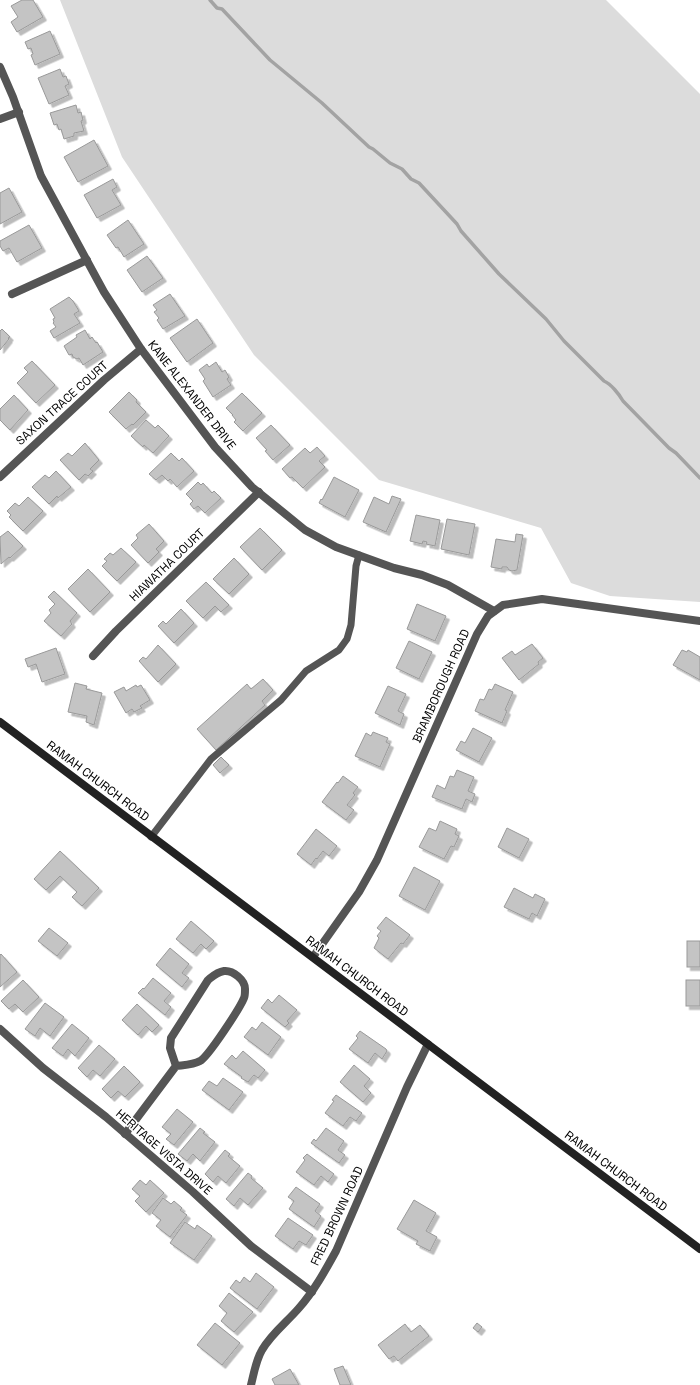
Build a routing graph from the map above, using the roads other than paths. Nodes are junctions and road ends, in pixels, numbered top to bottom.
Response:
1 (0, 67) edge
2 (18, 112) junction
3 (0, 119) edge
4 (87, 260) junction
5 (12, 294) dead end
6 (141, 349) junction
7 (0, 477) edge
8 (259, 492) junction
9 (359, 555) junction
10 (494, 611) junction
11 (700, 621) edge
12 (93, 656) dead end
13 (0, 722) edge
14 (151, 837) junction
15 (312, 957) junction
16 (0, 1029) edge
17 (428, 1044) junction
18 (176, 1066) junction
19 (125, 1134) junction
20 (700, 1249) edge
21 (312, 1292) junction
22 (251, 1385) edge

1 - 2 street, KANE ALEXANDER DRIVE
2 - 3 street
2 - 4 street, KANE ALEXANDER DRIVE
4 - 5 street
4 - 6 street, KANE ALEXANDER DRIVE
6 - 7 street, SAXON TRACE COURT
6 - 8 street, KANE ALEXANDER DRIVE
8 - 9 street, KANE ALEXANDER DRIVE
8 - 12 street, HIAWATHA COURT
9 - 10 street, KANE ALEXANDER DRIVE
9 - 14 lane
10 - 11 street, BRAMBOROUGH ROAD
10 - 15 street, BRAMBOROUGH ROAD
13 - 14 main road, RAMAH CHURCH ROAD
14 - 15 main road, RAMAH CHURCH ROAD
15 - 17 main road, RAMAH CHURCH ROAD
16 - 19 street, HERITAGE VISTA DRIVE
17 - 20 main road, RAMAH CHURCH ROAD
17 - 21 street, FRED BROWN ROAD
18 - 18 street
18 - 19 street
19 - 21 street, HERITAGE VISTA DRIVE
21 - 22 street, FRED BROWN ROAD

